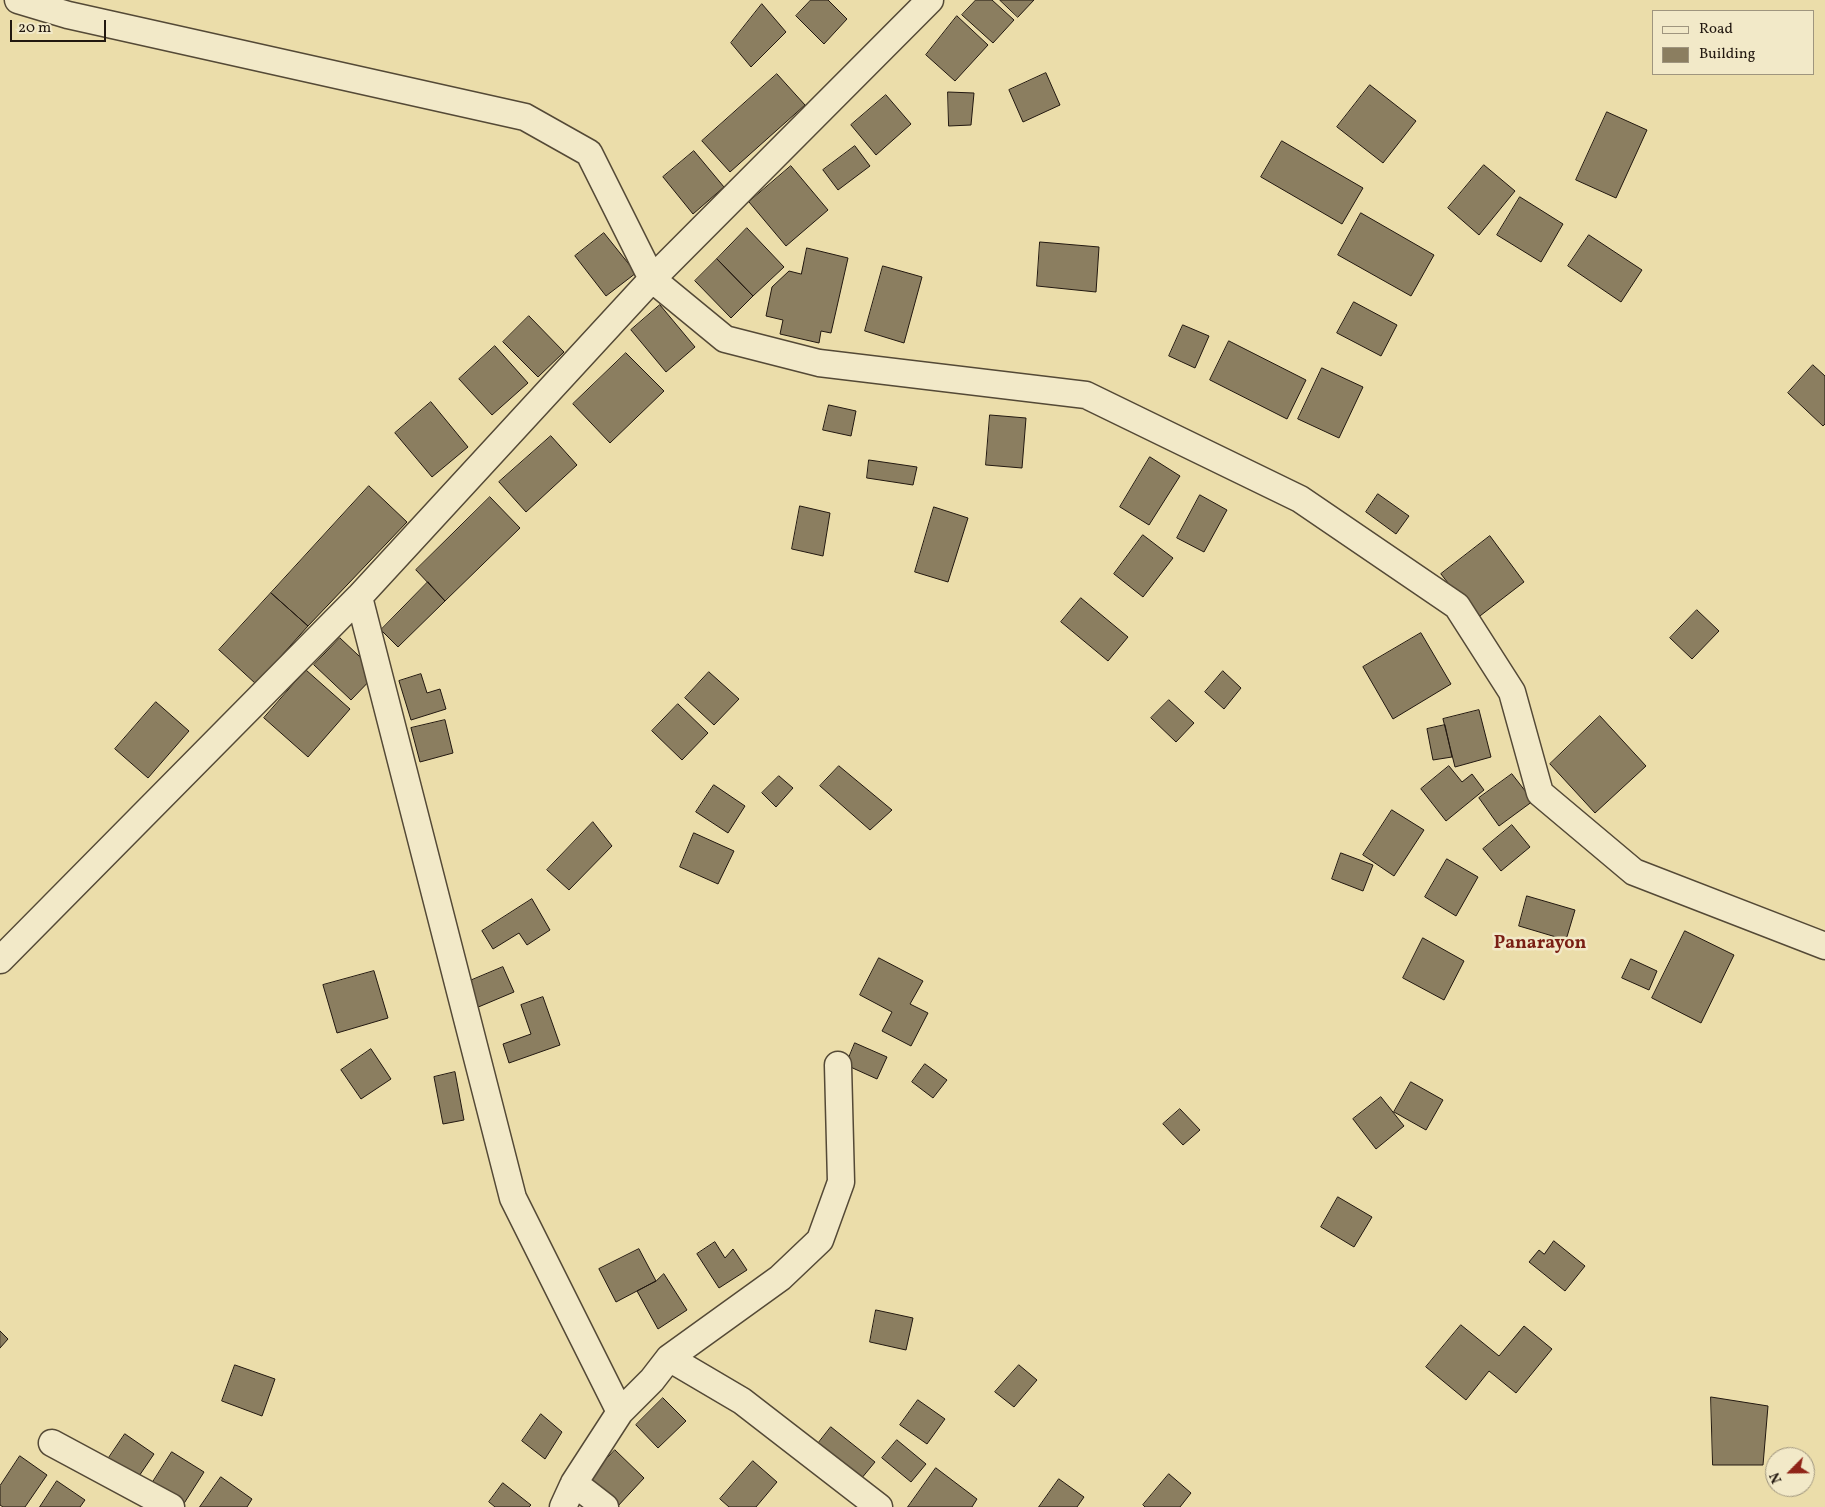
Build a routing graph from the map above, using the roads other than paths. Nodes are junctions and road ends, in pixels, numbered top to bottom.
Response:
1 (18, 0) edge
2 (930, 0) edge
3 (652, 279) junction
4 (359, 597) junction
5 (1825, 946) edge
6 (0, 960) edge
7 (838, 1065) dead end
8 (669, 1358) junction
9 (620, 1412) junction
10 (52, 1442) dead end
11 (574, 1483) junction
12 (172, 1507) edge
13 (563, 1507) edge
14 (605, 1507) edge
15 (879, 1507) edge

1 - 3 street
2 - 3 street
3 - 4 street
3 - 5 street
4 - 6 street
4 - 9 street
7 - 8 street
8 - 9 street
8 - 15 street
9 - 11 street
10 - 12 street
11 - 13 street
11 - 14 street

